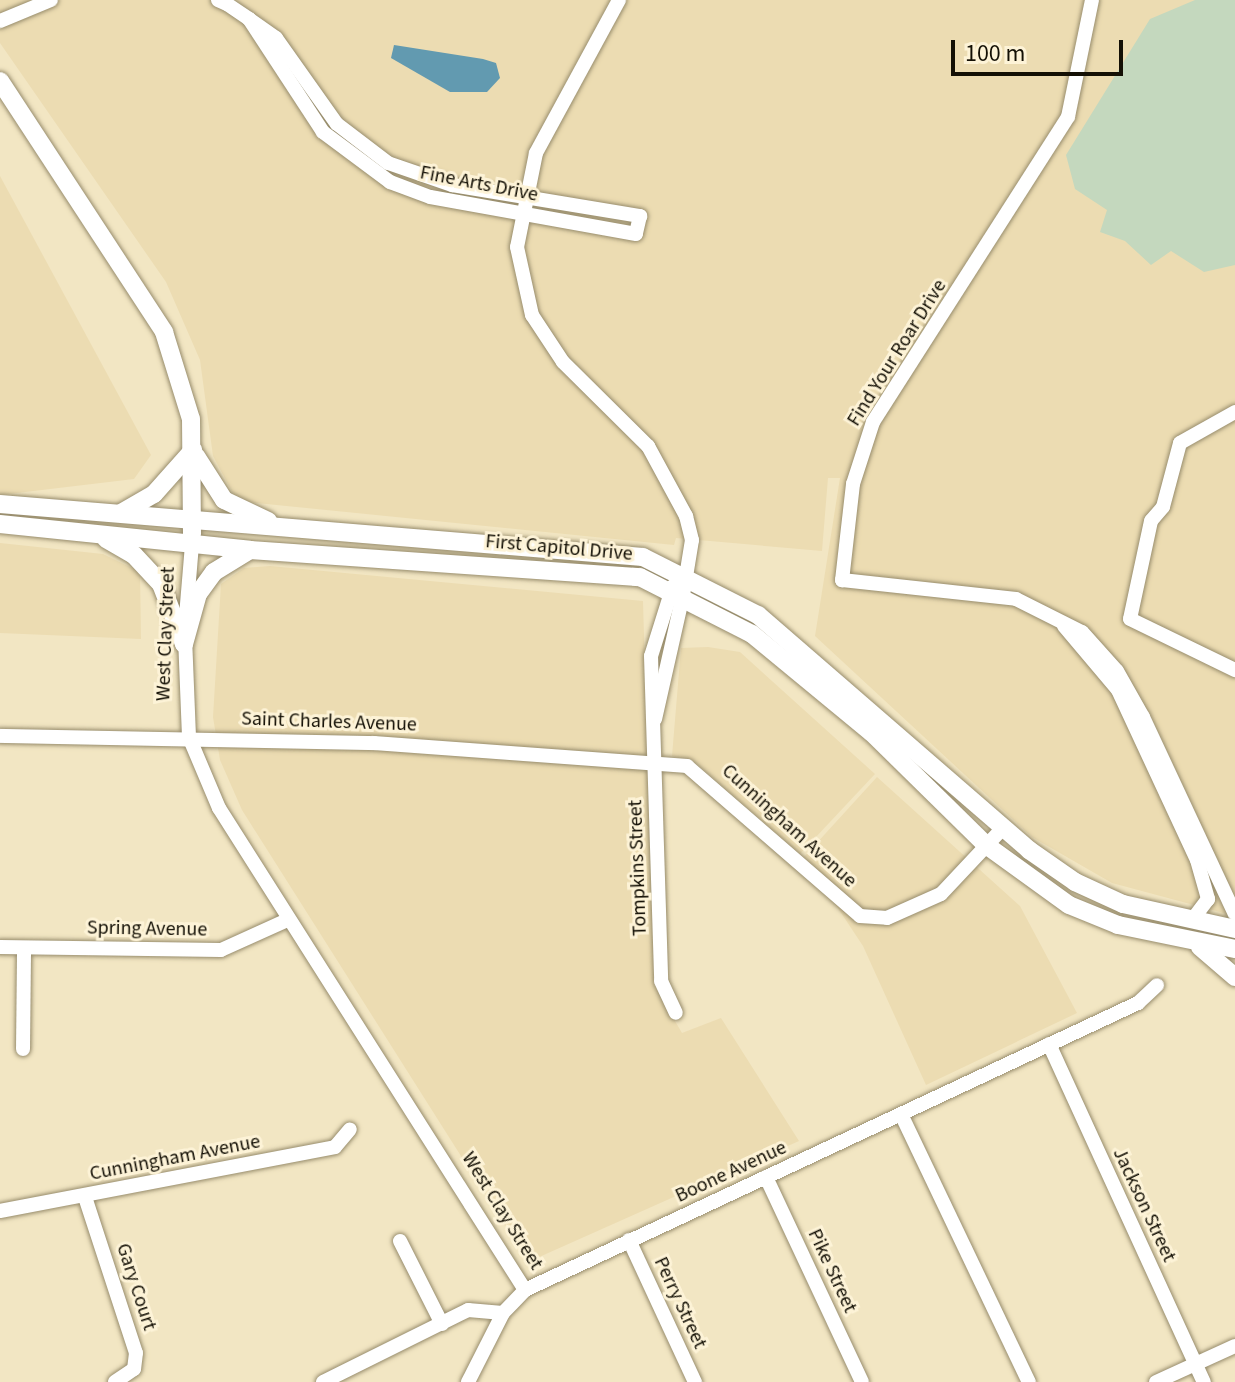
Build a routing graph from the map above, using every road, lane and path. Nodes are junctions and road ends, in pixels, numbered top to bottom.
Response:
1 (51, 0) edge
2 (218, 0) edge
3 (619, 0) edge
4 (1092, 0) edge
5 (249, 19) junction
6 (0, 21) edge
7 (0, 81) edge
8 (524, 196) junction
9 (520, 213) junction
10 (1235, 412) edge
11 (193, 450) junction
12 (0, 504) edge
13 (119, 514) junction
14 (193, 523) junction
15 (0, 524) edge
16 (313, 532) junction
17 (90, 533) junction
18 (192, 545) junction
19 (250, 550) junction
20 (684, 574) junction
21 (676, 592) junction
22 (1062, 622) junction
23 (184, 644) junction
24 (1235, 670) edge
25 (0, 736) edge
26 (189, 737) junction
27 (656, 761) junction
28 (1003, 828) junction
29 (986, 845) junction
30 (1235, 914) edge
31 (287, 920) junction
32 (1192, 920) junction
33 (1235, 929) edge
34 (1192, 940) junction
35 (0, 947) edge
36 (24, 948) junction
37 (1235, 949) edge
38 (1235, 977) edge
39 (1157, 985) dead end
40 (676, 1013) dead end
41 (1049, 1044) junction
42 (23, 1049) dead end
43 (901, 1114) junction
44 (350, 1129) dead end
45 (766, 1177) junction
46 (85, 1197) junction
47 (0, 1211) edge
48 (629, 1240) junction
49 (400, 1241) dead end
50 (525, 1290) junction
51 (503, 1313) junction
52 (442, 1324) junction
53 (1235, 1346) edge
54 (1195, 1364) junction
55 (115, 1382) edge
56 (323, 1382) edge
57 (468, 1382) edge
58 (695, 1382) edge
59 (862, 1382) edge
60 (1029, 1382) edge
61 (1156, 1382) edge
62 (1204, 1382) edge

1 - 6 street
2 - 5 street, Fine Arts Drive
3 - 8 street
4 - 22 street, Find Your Roar Drive
5 - 8 street, Fine Arts Drive
5 - 9 street, Fine Arts Drive
7 - 11 main road, West Clay Street
8 - 9 street
8 - 9 street, Fine Arts Drive
9 - 20 street
10 - 24 street
11 - 13 main road
11 - 14 main road, West Clay Street
11 - 16 main road
12 - 13 main road, First Capitol Drive
13 - 14 main road, First Capitol Drive
14 - 16 main road, First Capitol Drive
14 - 18 main road, West Clay Street
15 - 17 main road, First Capitol Drive
16 - 20 main road, First Capitol Drive
17 - 18 main road, First Capitol Drive
17 - 23 main road
18 - 19 main road, First Capitol Drive
18 - 23 street, West Clay Street
19 - 21 main road, First Capitol Drive
19 - 23 main road
20 - 21 street
20 - 28 main road, First Capitol Drive
21 - 27 street, Tompkins Street
21 - 29 main road, First Capitol Drive
22 - 30 street, Find Your Roar Drive
22 - 32 street, Find Your Roar Drive
23 - 26 street, West Clay Street
25 - 26 street, Saint Charles Avenue
26 - 27 street, Saint Charles Avenue
26 - 31 street, West Clay Street
27 - 29 street, Cunningham Avenue
27 - 40 street, Tompkins Street
28 - 29 street, Cunningham Avenue
28 - 32 main road, First Capitol Drive
29 - 34 main road, First Capitol Drive
31 - 36 street, Spring Avenue
31 - 50 street, West Clay Street
32 - 33 main road, First Capitol Drive
34 - 37 main road, First Capitol Drive
34 - 38 main road
35 - 36 street, Spring Avenue
36 - 42 street
39 - 41 street, Boone Avenue
41 - 43 street, Boone Avenue
41 - 54 street, Jackson Street
43 - 45 street, Boone Avenue
43 - 60 street
44 - 46 street, Cunningham Avenue
45 - 48 street, Boone Avenue
45 - 59 street, Pike Street
46 - 47 street, Cunningham Avenue
46 - 55 street, Gary Court
48 - 50 street, Boone Avenue
48 - 58 street, Perry Street
49 - 52 street
50 - 51 street, Boone Avenue
51 - 52 street
51 - 57 street, Boone Avenue
52 - 56 street
53 - 54 street
54 - 61 street
54 - 62 street, Jackson Street

